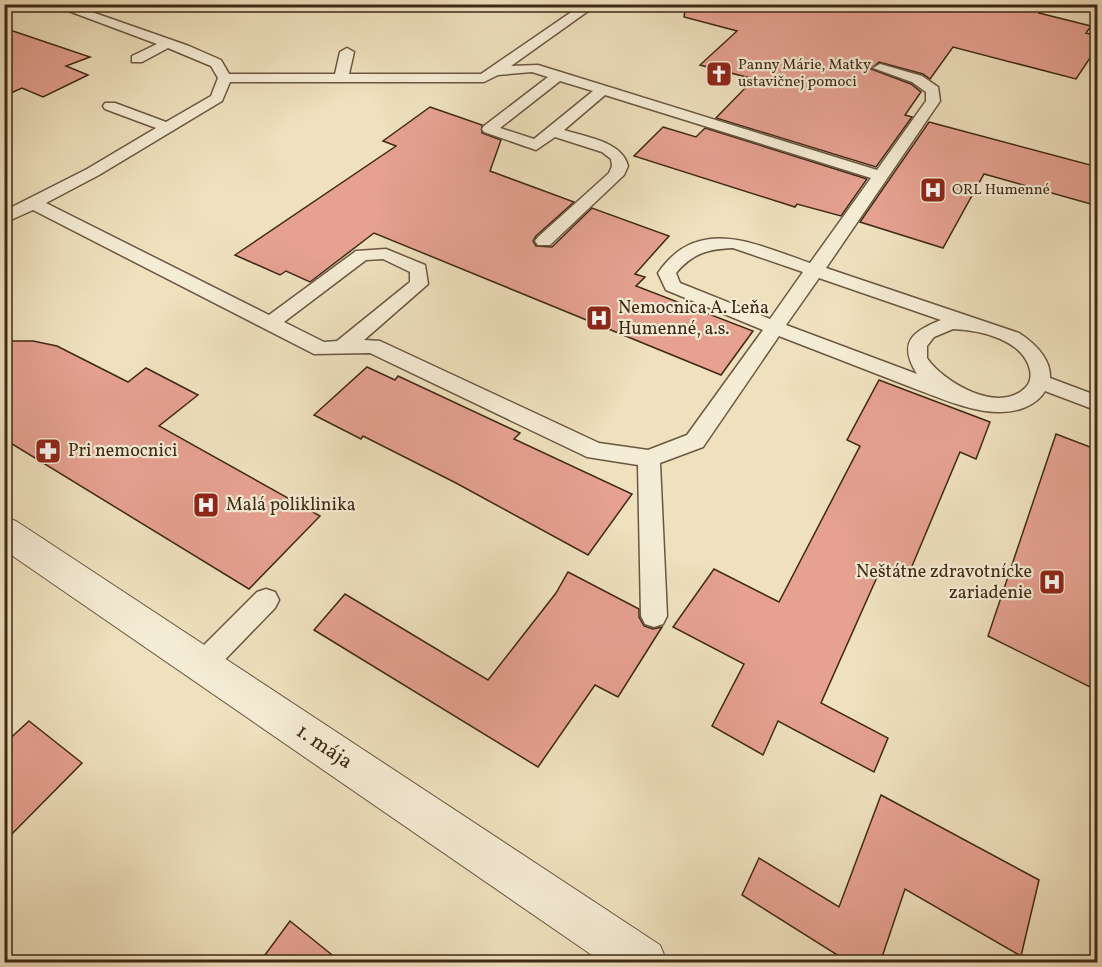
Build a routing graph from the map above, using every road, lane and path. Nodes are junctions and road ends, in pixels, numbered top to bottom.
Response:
1 (56, 4) edge
2 (592, 4) edge
3 (168, 43) junction
4 (347, 52) dead end
5 (136, 59) dead end
6 (880, 68) dead end
7 (493, 71) junction
8 (558, 76) junction
9 (225, 78) junction
10 (341, 80) junction
11 (603, 90) junction
12 (110, 106) dead end
13 (168, 128) junction
14 (553, 131) junction
15 (880, 176) junction
16 (33, 203) junction
17 (4, 218) edge
18 (544, 241) dead end
19 (814, 271) junction
20 (270, 323) junction
21 (969, 323) junction
22 (775, 327) junction
23 (342, 348) junction
24 (1041, 382) junction
25 (956, 396) junction
26 (1098, 404) edge
27 (649, 458) junction
28 (4, 531) edge
29 (266, 600) dead end
30 (654, 616) dead end
31 (203, 664) junction
32 (644, 963) edge

1 - 3 lane
2 - 7 lane
3 - 5 lane
3 - 9 lane
4 - 10 lane
6 - 15 lane
7 - 8 lane
7 - 10 lane
8 - 11 lane
8 - 14 lane
9 - 10 lane
9 - 13 lane
11 - 14 lane
11 - 15 lane
12 - 13 lane
13 - 16 lane
14 - 18 lane
15 - 19 lane
16 - 17 lane
16 - 20 lane
19 - 21 lane
19 - 22 lane
19 - 22 lane
20 - 23 lane
20 - 23 lane
21 - 24 lane
21 - 25 lane
22 - 25 lane
22 - 27 lane
23 - 27 lane
24 - 25 lane
24 - 26 lane
27 - 30 lane
28 - 31 street, 1. mája
29 - 31 lane
31 - 32 street, 1. mája

